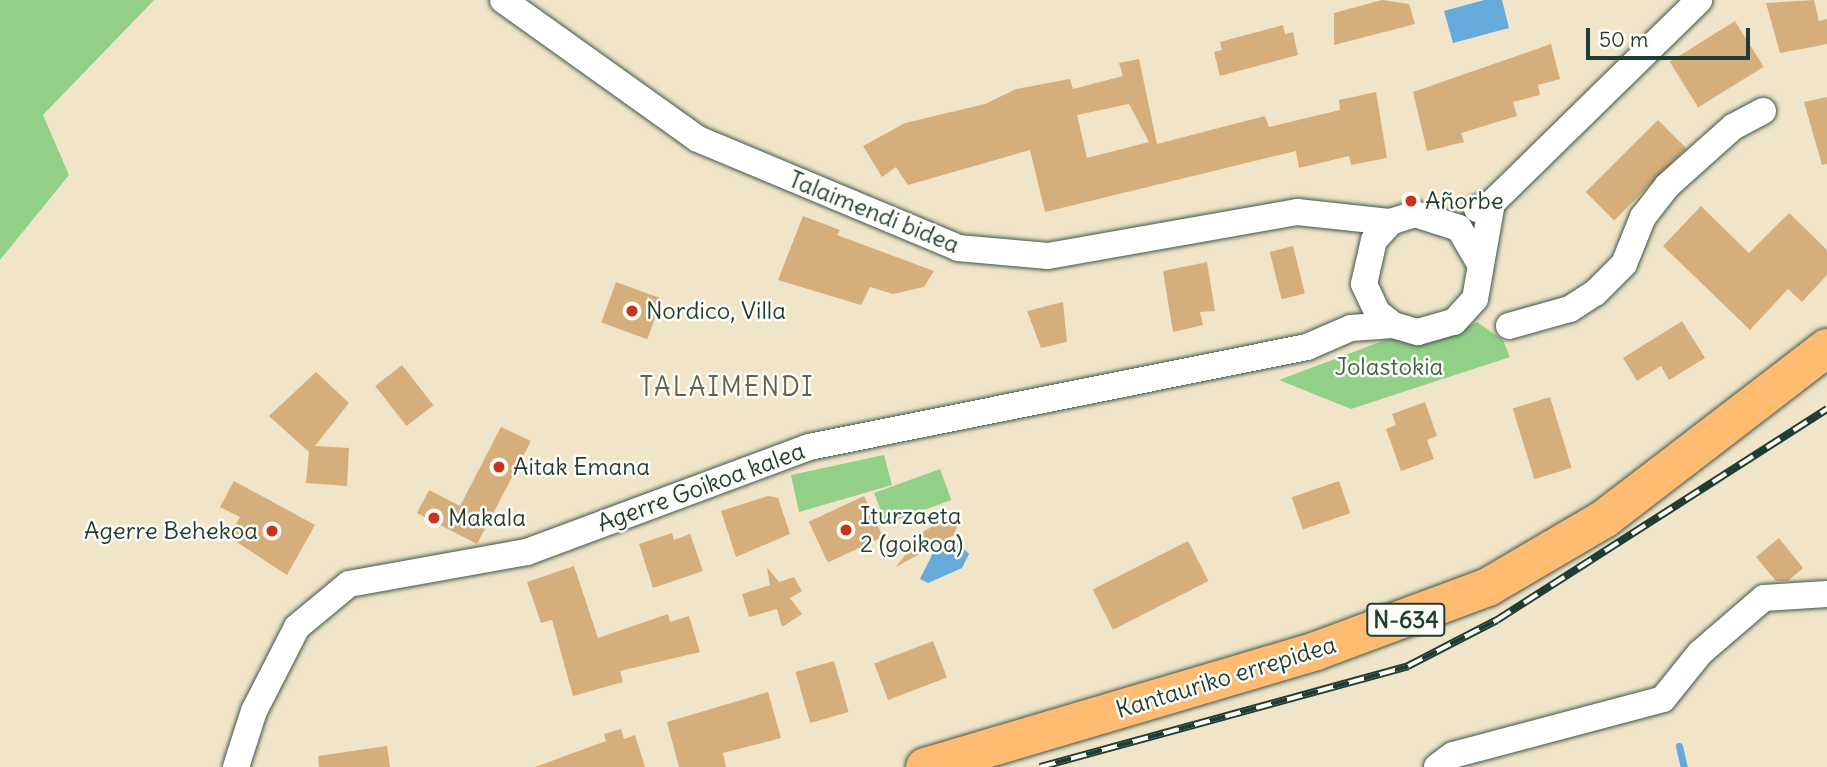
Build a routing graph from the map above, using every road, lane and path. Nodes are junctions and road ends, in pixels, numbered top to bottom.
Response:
1 (503, 0) edge
2 (1699, 0) edge
3 (1763, 111) dead end
4 (1492, 203) junction
5 (1334, 220) junction
6 (1450, 221) junction
7 (1391, 222) junction
8 (1363, 264) junction
9 (1480, 264) junction
10 (1367, 292) junction
11 (1393, 325) junction
12 (1509, 326) dead end
13 (1351, 328) junction
14 (1827, 348) edge
15 (1827, 594) edge
16 (236, 767) edge
17 (925, 767) edge
18 (1437, 767) edge

1 - 5 street, Talaimendi bidea
2 - 4 street
3 - 12 street
4 - 6 street
4 - 9 street
5 - 7 street, Talaimendi bidea
5 - 8 street
6 - 7 street
6 - 9 street
7 - 8 street
8 - 10 street
9 - 11 street
10 - 11 street
10 - 13 street
11 - 13 street, Agerre Goikoa kalea
13 - 16 street, Agerre Goikoa kalea
14 - 17 highway, Kantauriko errepidea / N-634
15 - 18 street

